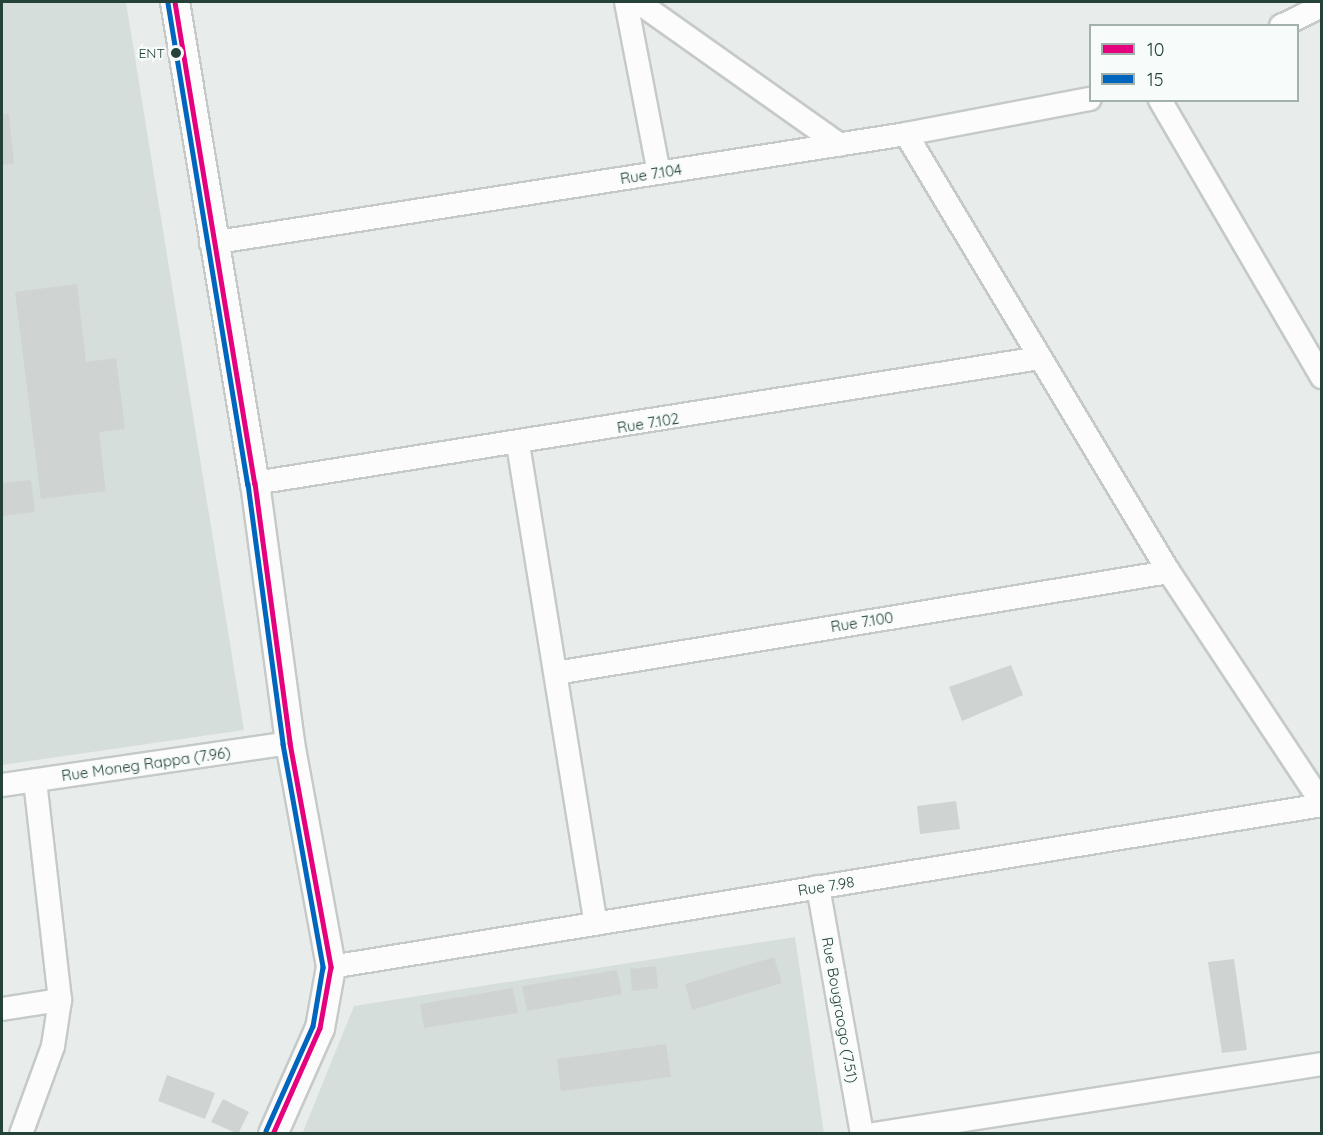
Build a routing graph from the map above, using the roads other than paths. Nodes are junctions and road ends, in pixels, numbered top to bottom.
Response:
1 (175, 2) edge
2 (626, 2) edge
3 (638, 2) edge
4 (1322, 6) edge
5 (1285, 24) edge
6 (1089, 99) edge
7 (1161, 102) edge
8 (906, 134) junction
9 (840, 145) junction
10 (658, 173) junction
11 (211, 243) junction
12 (1040, 358) junction
13 (1322, 377) edge
14 (518, 444) junction
15 (255, 483) junction
16 (1169, 572) junction
17 (556, 673) junction
18 (290, 743) junction
19 (35, 780) junction
20 (2, 785) edge
21 (1322, 804) edge
22 (818, 887) junction
23 (596, 924) junction
24 (331, 967) junction
25 (60, 1000) junction
26 (2, 1009) edge
27 (1322, 1064) edge
28 (21, 1134) edge
29 (273, 1134) edge
30 (862, 1134) edge
31 (875, 1134) edge

1 - 11 street
2 - 10 street
3 - 9 street
4 - 5 street
6 - 8 street, Rue 7.104
7 - 13 street
8 - 9 street, Rue 7.104
8 - 12 street
9 - 10 street, Rue 7.104
10 - 11 street, Rue 7.104
11 - 15 street
12 - 14 street, Rue 7.102
12 - 16 street
14 - 15 street, Rue 7.102
14 - 17 street
15 - 18 street
16 - 17 street, Rue 7.100
16 - 21 street
17 - 23 street
18 - 19 street, Rue Moneg Rappa (7.96)
18 - 24 street
19 - 20 street, Rue Moneg Rappa (7.96)
19 - 25 street
21 - 22 street, Rue 7.98
22 - 23 street, Rue 7.98
22 - 30 street, Rue Bougraogo (7.51)
23 - 24 street, Rue 7.98
24 - 29 street
25 - 26 street
25 - 28 street
27 - 31 street

